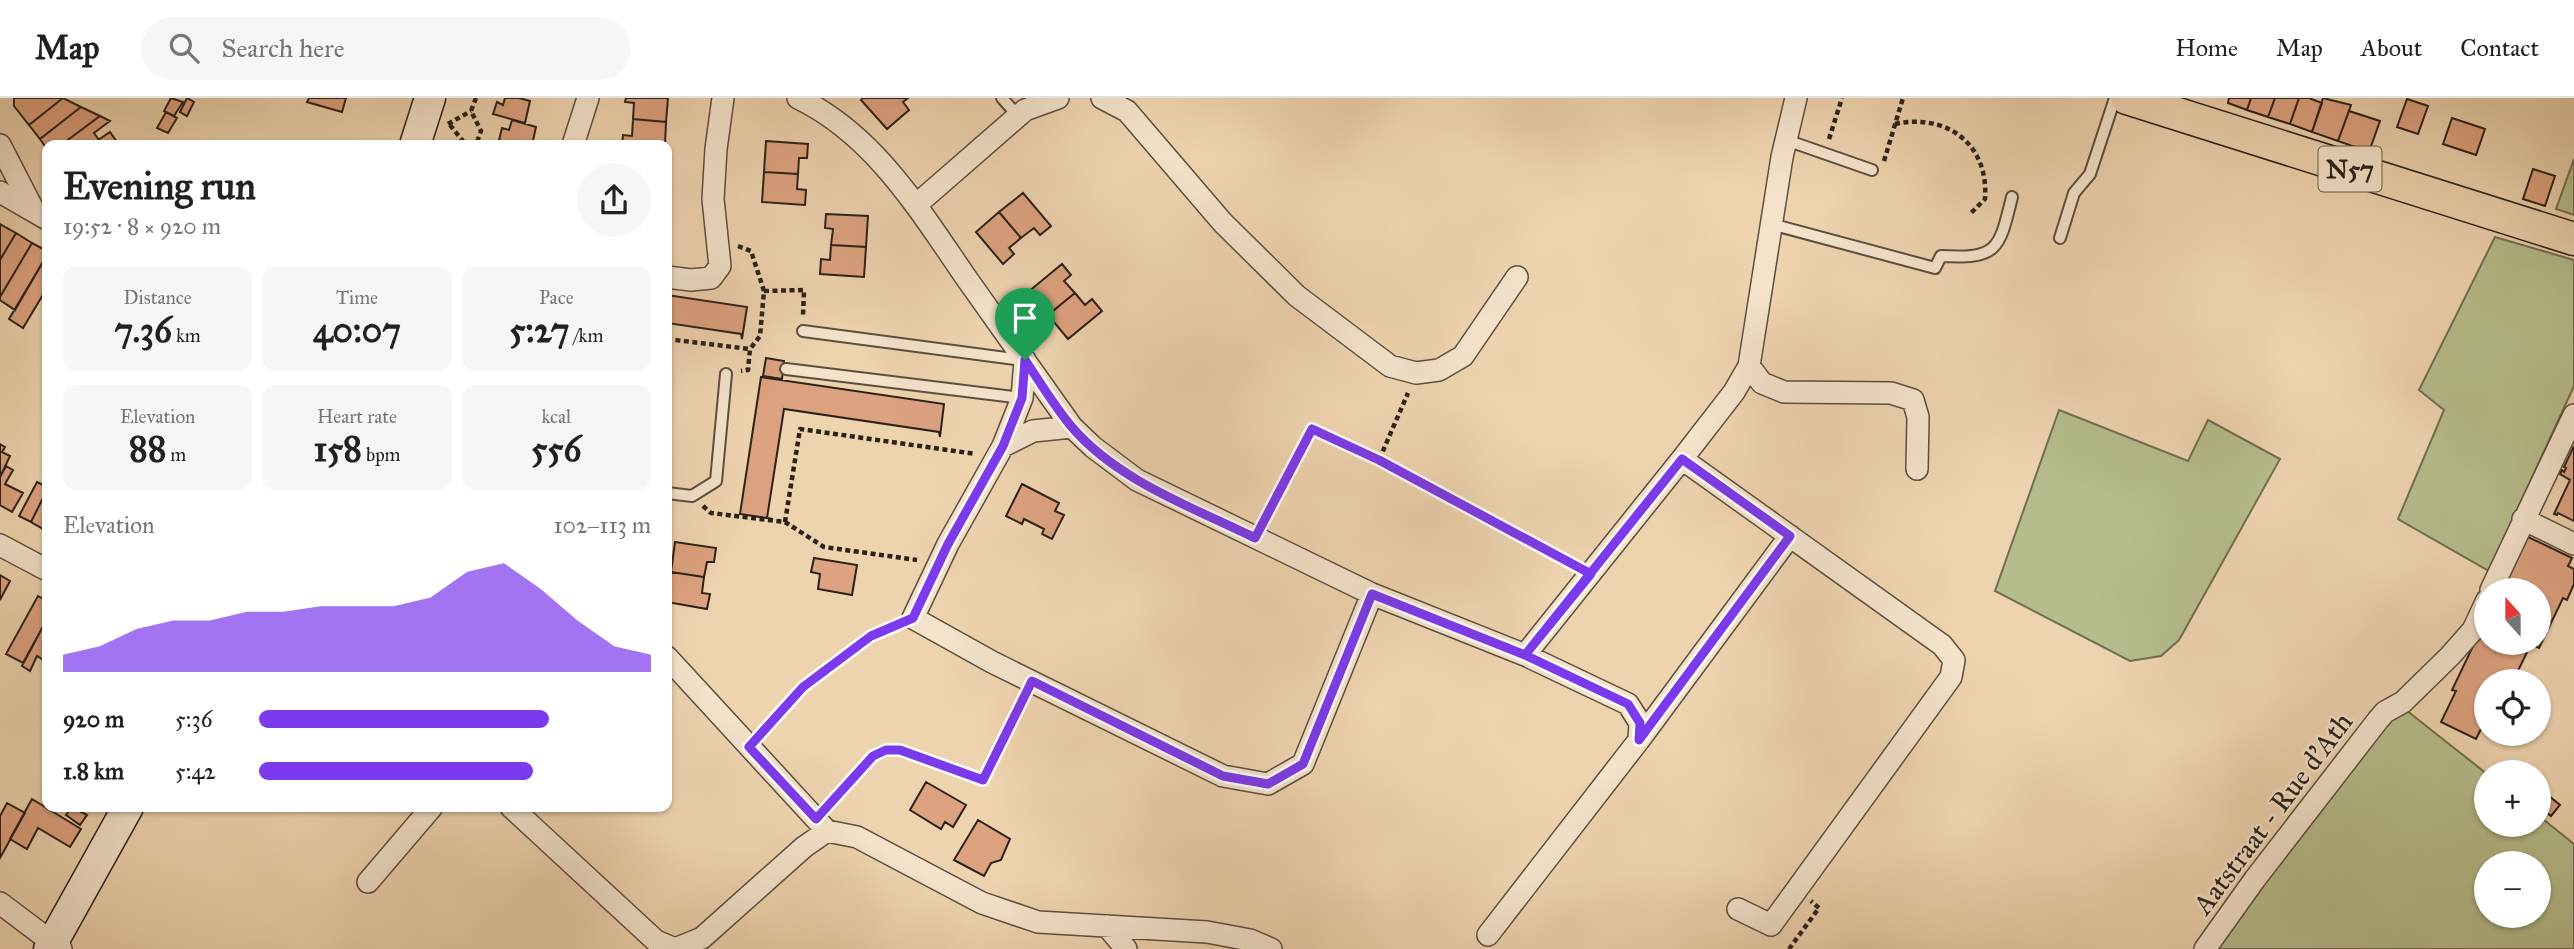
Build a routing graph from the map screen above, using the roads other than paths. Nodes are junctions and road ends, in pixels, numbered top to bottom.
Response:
1 (430, 98) edge
2 (588, 98) edge
3 (723, 98) edge
4 (798, 98) edge
5 (1002, 98) edge
6 (1058, 98) edge
7 (1102, 98) edge
8 (1796, 98) edge
9 (2115, 98) edge
10 (2127, 98) edge
11 (1018, 116) junction
12 (417, 140) edge
13 (575, 140) edge
14 (1786, 140) junction
15 (0, 145) edge
16 (1872, 170) road end
17 (0, 192) edge
18 (2012, 197) dead end
19 (916, 205) junction
20 (41, 215) edge
21 (1771, 224) junction
22 (2060, 238) dead end
23 (2574, 239) edge
24 (1517, 277) dead end
25 (672, 278) edge
26 (803, 331) road end
27 (1025, 360) junction
28 (1749, 366) junction
29 (786, 369) dead end
30 (726, 374) road end
31 (1022, 398) junction
32 (2574, 415) edge
33 (1072, 427) junction
34 (1000, 452) junction
35 (1682, 459) junction
36 (1917, 468) dead end
37 (672, 494) edge
38 (2523, 519) junction
39 (1790, 536) junction
40 (2574, 544) edge
41 (0, 545) edge
42 (42, 567) edge
43 (2496, 578) edge
44 (1372, 594) junction
45 (2474, 628) edge
46 (1525, 655) junction
47 (672, 662) edge
48 (1639, 740) junction
49 (125, 812) edge
50 (428, 812) edge
51 (516, 812) edge
52 (822, 825) junction
53 (368, 882) dead end
54 (0, 903) edge
55 (1738, 909) dead end
56 (1107, 926) junction
57 (1187, 931) junction
58 (1488, 935) dead end
59 (55, 947) edge
60 (1126, 949) edge
61 (1172, 949) edge
62 (1271, 949) edge
63 (2205, 949) edge

1 - 12 street
2 - 13 street
3 - 25 street
4 - 19 street
5 - 11 lane
6 - 11 street
7 - 24 street
8 - 14 street
9 - 22 lane
10 - 23 main road, N57
11 - 19 street
14 - 16 lane
14 - 21 street
15 - 20 street
17 - 20 street
18 - 21 lane
19 - 27 street
21 - 28 street
26 - 27 lane
27 - 31 street
27 - 33 street
28 - 35 street
28 - 36 street
29 - 31 lane
30 - 37 lane
31 - 34 street
32 - 38 street
33 - 34 street
33 - 44 street
34 - 44 street
35 - 39 street
35 - 46 street
38 - 40 street
38 - 43 street
39 - 48 street
39 - 55 street
41 - 42 street
44 - 46 street
45 - 63 street, Aatstraat - Rue d'Ath
46 - 48 street
47 - 52 street
48 - 58 street
49 - 59 street
50 - 53 street
51 - 52 street
52 - 56 street
54 - 59 street
56 - 57 street
56 - 60 street
57 - 61 street
57 - 62 street

